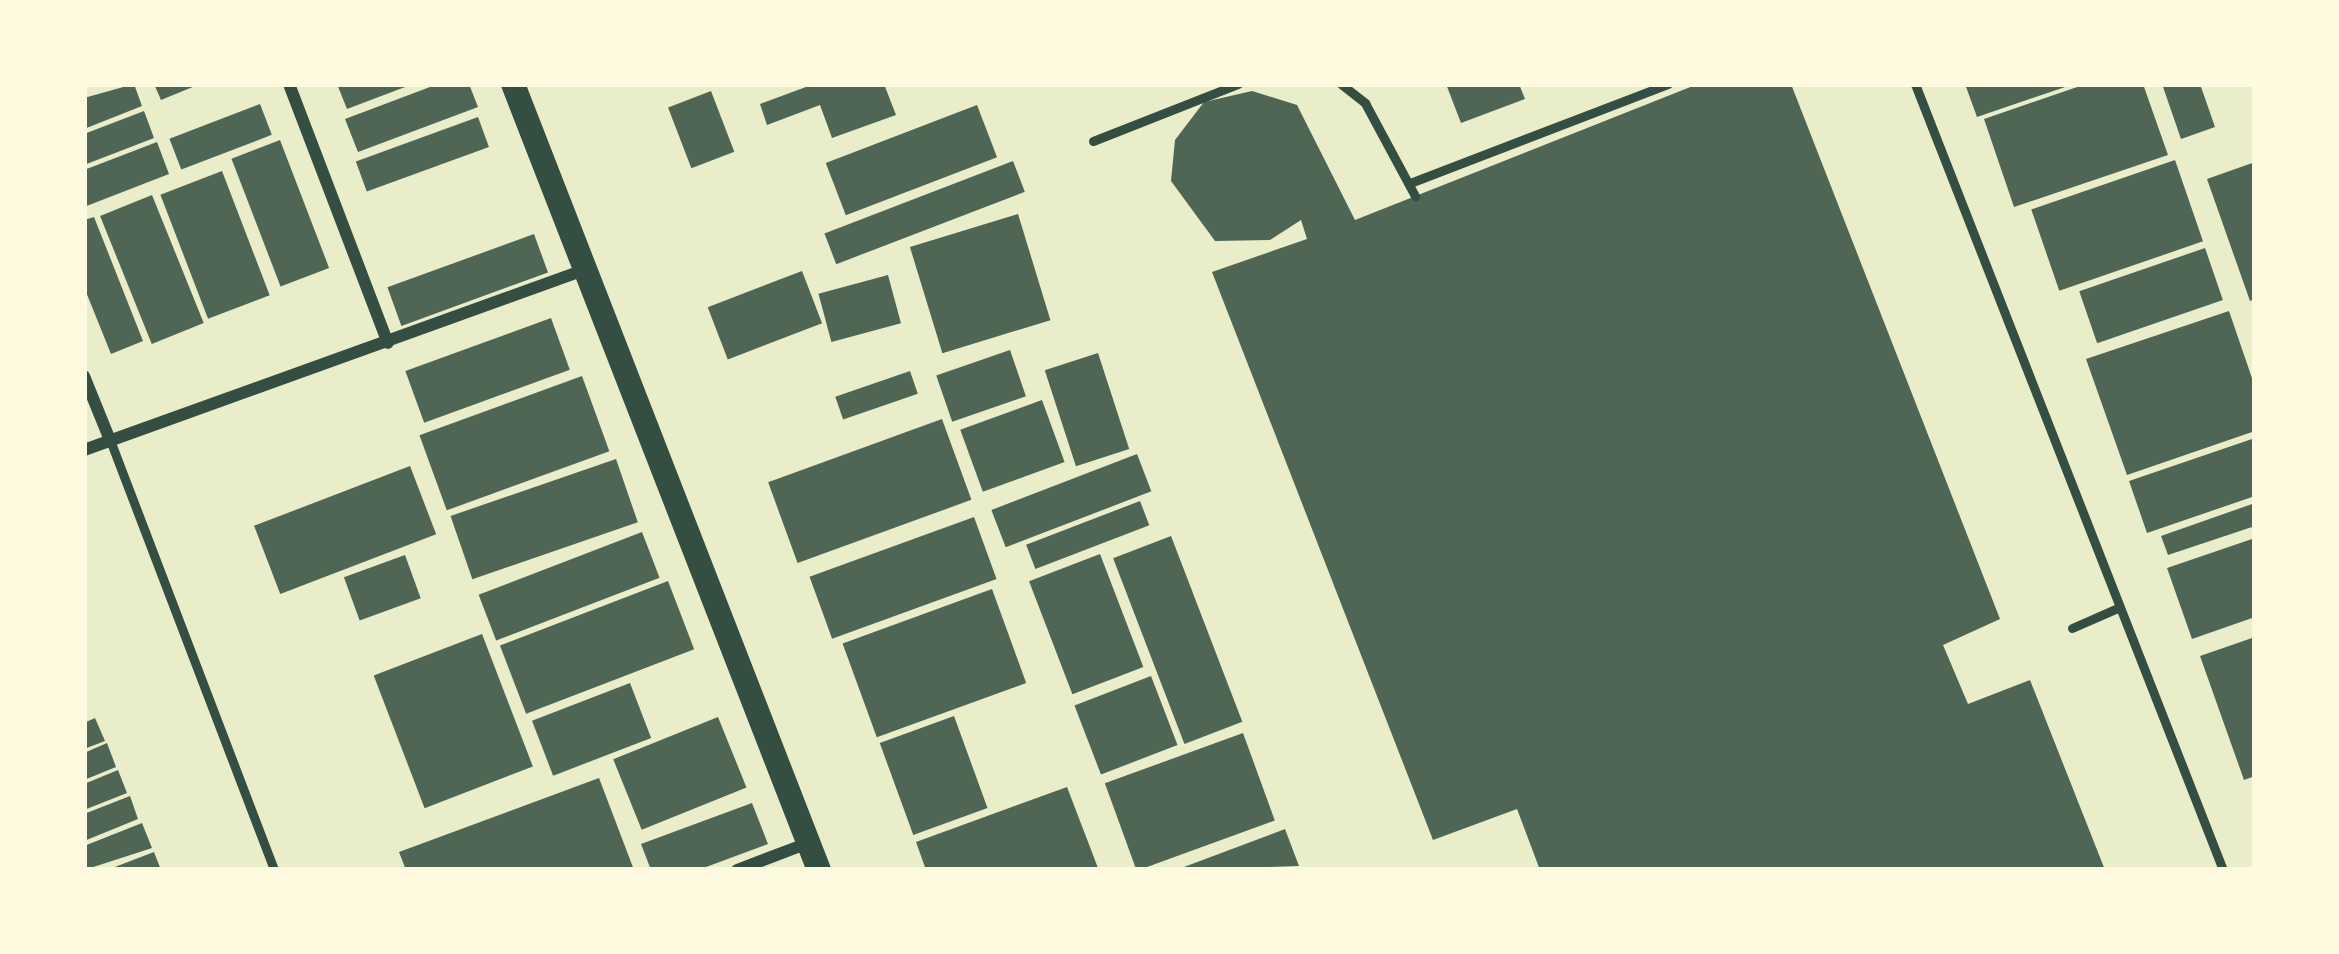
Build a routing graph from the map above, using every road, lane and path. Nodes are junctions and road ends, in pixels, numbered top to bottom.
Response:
1 (289, 84) edge
2 (513, 84) edge
3 (1238, 84) edge
4 (1341, 84) edge
5 (1668, 84) edge
6 (1915, 84) edge
7 (1094, 141) dead end
8 (1410, 183) junction
9 (1415, 196) dead end
10 (585, 269) junction
11 (388, 343) junction
12 (84, 376) edge
13 (110, 440) junction
14 (84, 450) edge
15 (2120, 607) junction
16 (2072, 628) dead end
17 (808, 843) junction
18 (274, 870) edge
19 (737, 870) edge
20 (819, 870) edge
21 (2223, 870) edge

1 - 11 street
2 - 10 main road
3 - 7 lane
4 - 8 lane
5 - 8 lane
6 - 15 lane
8 - 9 lane
10 - 11 street
10 - 17 main road
11 - 13 street
12 - 13 street
13 - 14 street
13 - 18 lane
15 - 16 lane
15 - 21 lane
17 - 19 street
17 - 20 main road

